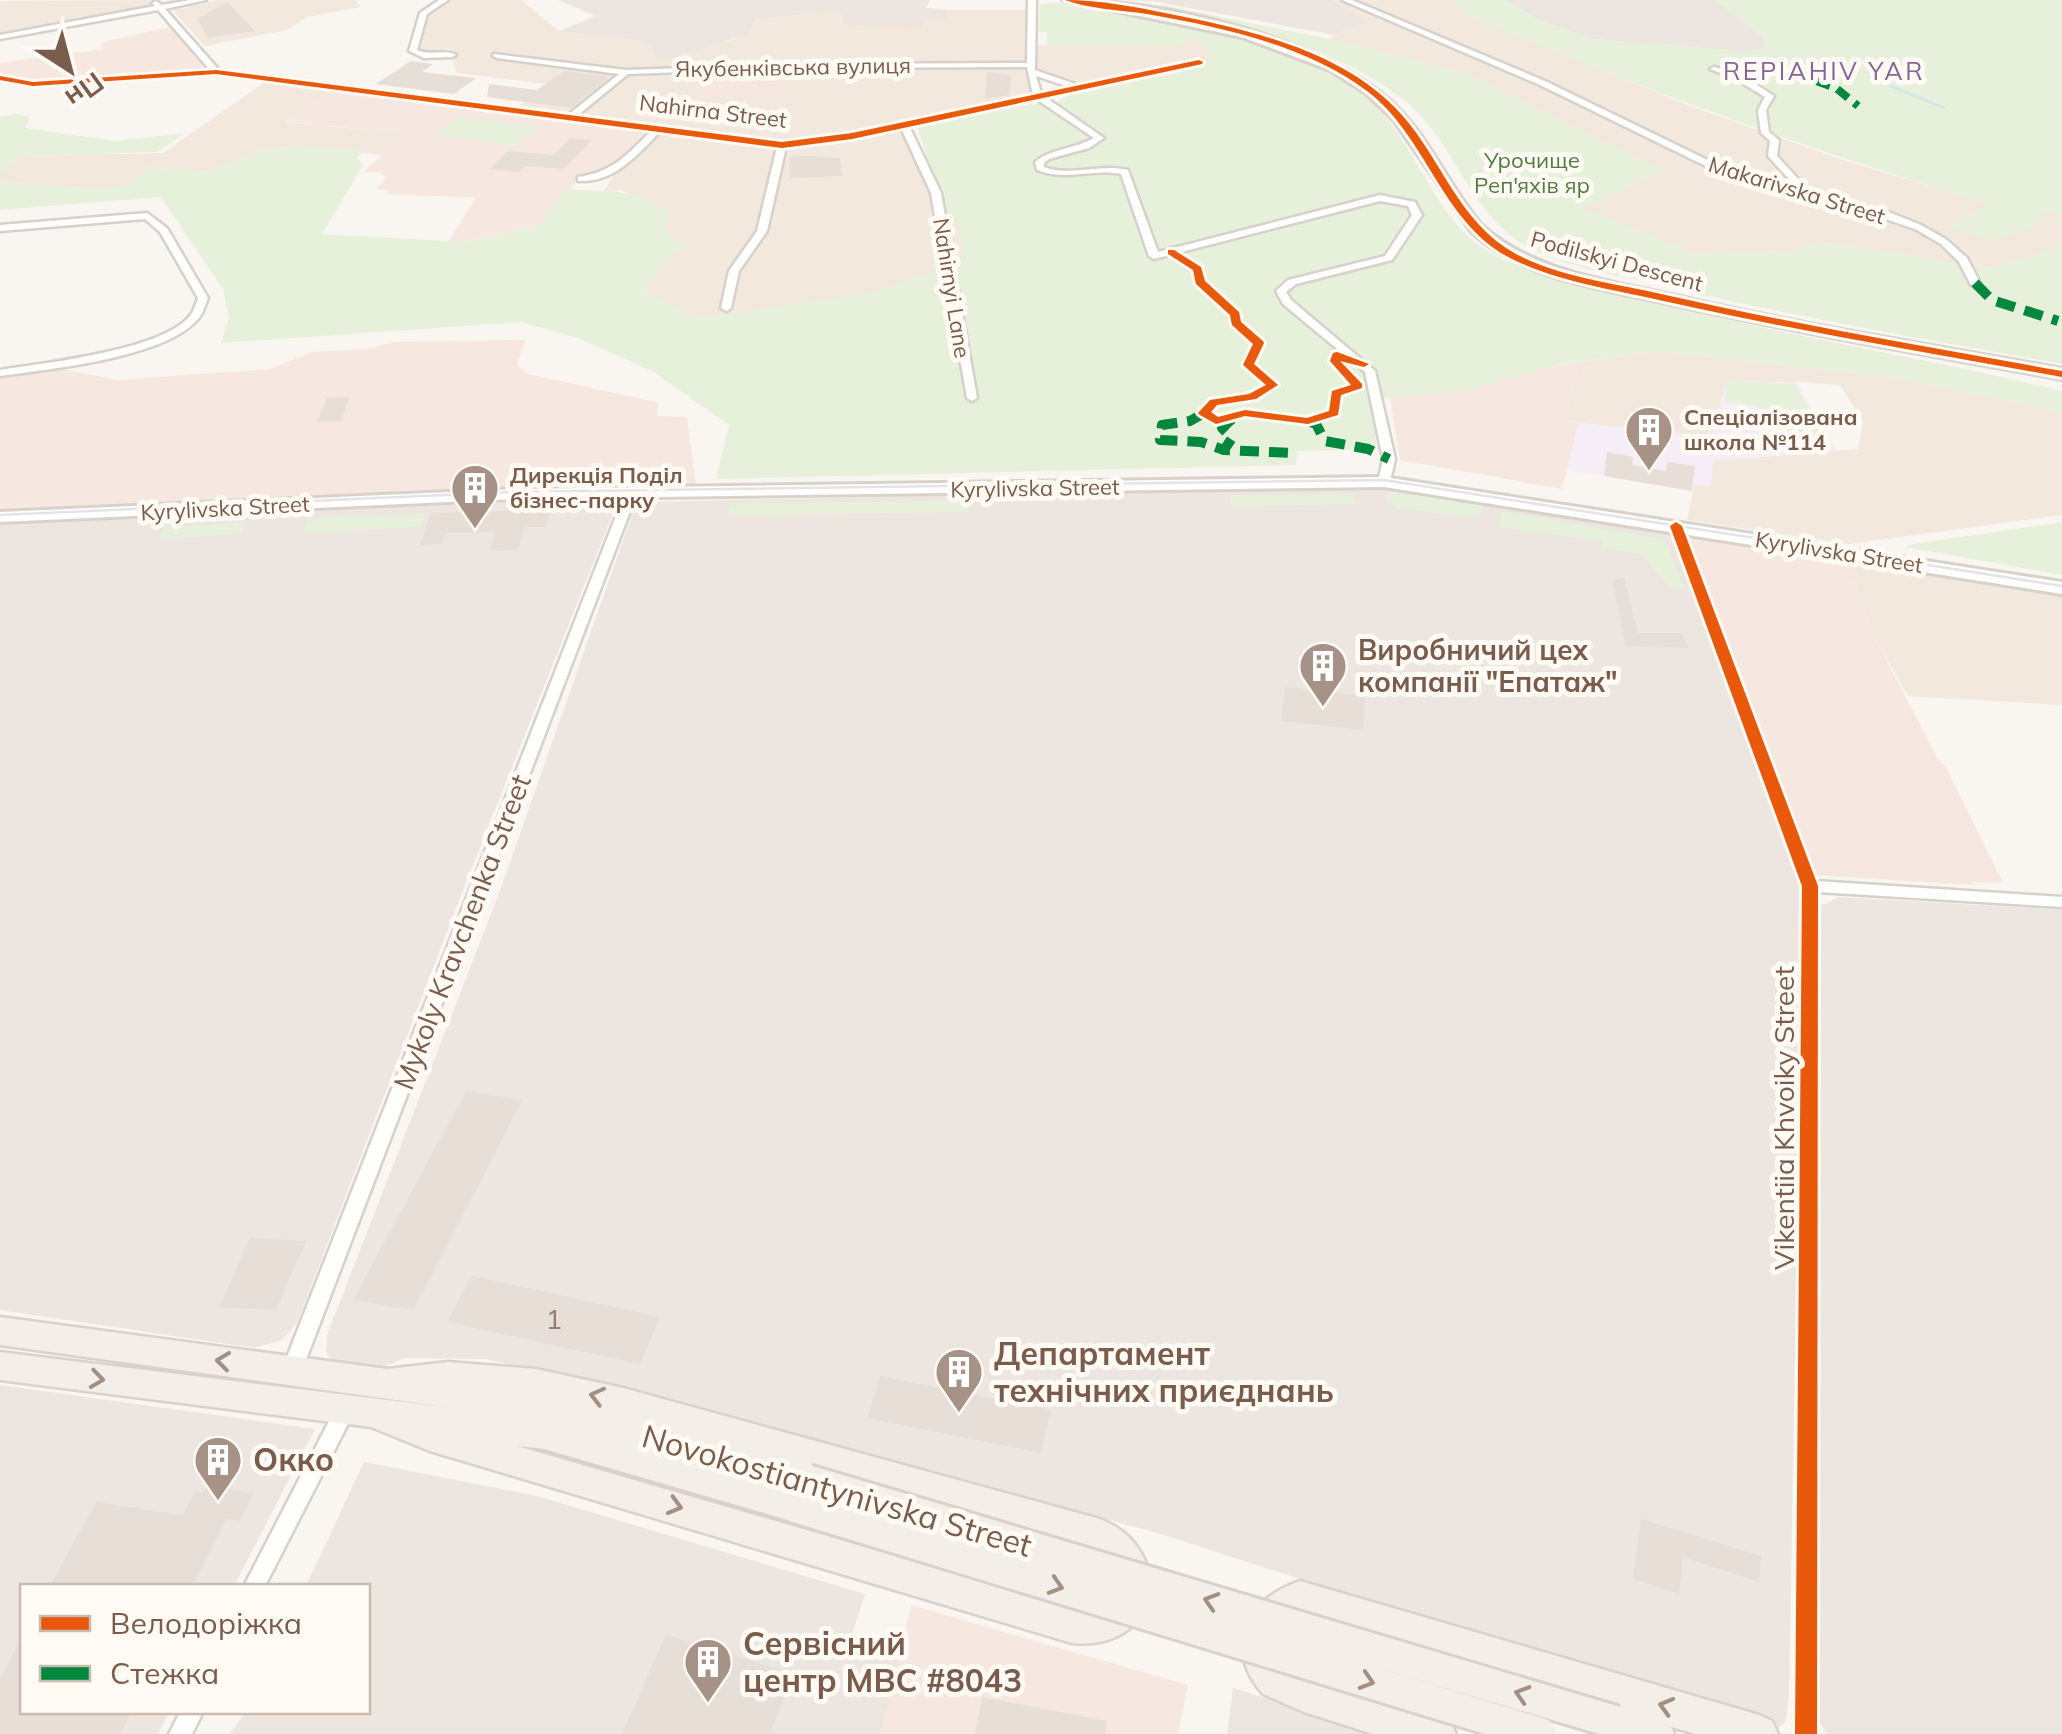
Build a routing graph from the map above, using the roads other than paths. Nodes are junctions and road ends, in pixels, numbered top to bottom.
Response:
1 (202, 0) edge
2 (444, 0) edge
3 (1032, 0) edge
4 (1069, 0) edge
5 (1346, 0) edge
6 (157, 4) edge
7 (0, 38) edge
8 (452, 55) dead end
9 (497, 56) dead end
10 (1199, 62) dead end
11 (1031, 68) junction
12 (1714, 69) dead end
13 (216, 72) junction
14 (626, 72) junction
15 (0, 78) edge
16 (1078, 88) junction
17 (1037, 96) junction
18 (571, 116) junction
19 (904, 124) junction
20 (659, 128) junction
21 (782, 145) junction
22 (581, 179) dead end
23 (1806, 192) junction
24 (0, 228) edge
25 (1975, 283) dead end
26 (726, 308) dead end
27 (0, 372) edge
28 (2062, 374) edge
29 (972, 398) dead end
30 (1384, 482) junction
31 (631, 493) junction
32 (0, 516) edge
33 (1676, 526) junction
34 (2062, 588) edge
35 (1810, 886) junction
36 (2062, 902) edge
37 (0, 1332) edge
38 (0, 1366) edge
39 (292, 1370) junction
40 (389, 1382) junction
41 (344, 1412) junction
42 (381, 1416) junction
43 (801, 1494) junction
44 (255, 1584) edge
45 (1437, 1734) edge
46 (1540, 1734) edge
47 (1655, 1734) edge
48 (1759, 1734) edge
49 (1806, 1734) edge

1 - 6 street
2 - 8 street
3 - 11 street
4 - 28 main road, Podilskyi Descent
5 - 23 street, Makarivska Street
6 - 7 street
6 - 13 street
9 - 14 street, Якубенківська вулиця
10 - 16 street, Nahirna Street
11 - 14 street, Якубенківська вулиця
11 - 16 street
11 - 17 street
12 - 23 street
13 - 15 street, Nahirna Street
13 - 18 street, Nahirna Street
14 - 18 street
16 - 17 street, Nahirna Street
17 - 19 street, Nahirna Street
17 - 30 street
18 - 20 street, Nahirna Street
19 - 21 street, Nahirna Street
19 - 29 street, Nahirnyi Lane
20 - 21 street, Nahirna Street
20 - 22 street
21 - 26 street
23 - 25 street, Makarivska Street
24 - 27 street
30 - 31 main road, Kyrylivska Street
30 - 33 main road, Kyrylivska Street
31 - 32 main road, Kyrylivska Street
31 - 39 street, Mykoly Kravchenka Street
33 - 34 main road, Kyrylivska Street
33 - 35 street, Vikentiia Khvoiky Street
35 - 36 street
35 - 49 street, Vikentiia Khvoiky Street
39 -> 37 main road, Novokostiantynivska Street
38 -> 41 main road, Novokostiantynivska Street
39 - 40 main road, Novokostiantynivska Street
42 -> 40 main road
40 - 43 main road, Novokostiantynivska Street
41 - 42 main road, Novokostiantynivska Street
41 - 44 street
42 - 43 main road, Novokostiantynivska Street
43 -> 46 main road, Novokostiantynivska Street, bridge
47 -> 43 main road, Novokostiantynivska Street, bridge
48 -> 45 main road

